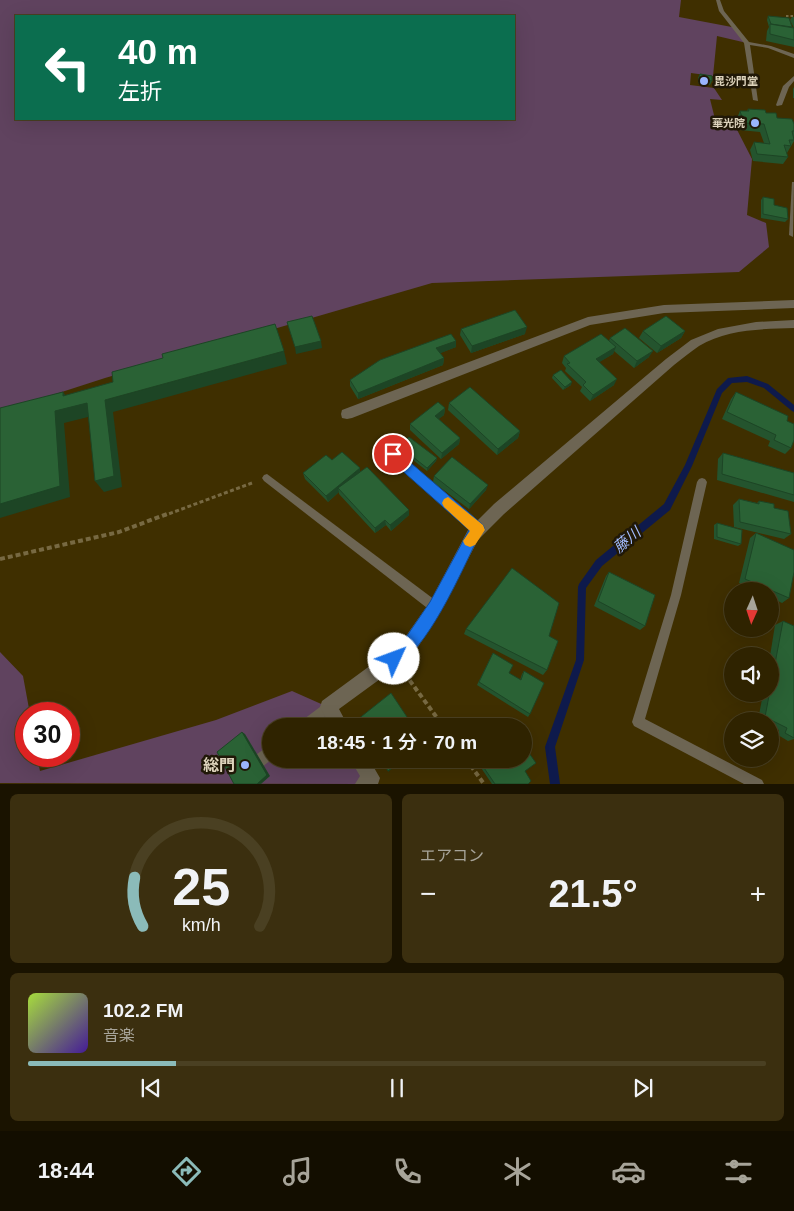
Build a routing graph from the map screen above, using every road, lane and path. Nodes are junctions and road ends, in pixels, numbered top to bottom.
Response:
1 (718, 0) edge
2 (786, 16) edge
3 (794, 16) edge
4 (747, 43) junction
5 (794, 56) edge
6 (794, 78) edge
7 (756, 100) dead end
8 (779, 105) dead end
9 (794, 184) edge
10 (793, 235) edge
11 (794, 304) edge
12 (794, 324) edge
13 (347, 414) dead end
14 (393, 454) dead end
15 (267, 478) joint
16 (702, 482) dead end
17 (478, 530) junction
18 (0, 560) edge
19 (435, 607) junction
20 (394, 659) junction
21 (328, 707) junction
22 (314, 718) edge
23 (335, 718) edge
24 (437, 718) edge
25 (262, 759) edge
26 (365, 768) edge
27 (472, 768) edge
28 (245, 773) edge
29 (364, 784) edge
30 (484, 784) edge
31 (758, 784) edge

1 - 4 lane
2 - 3 path
4 - 5 lane
4 - 7 lane
6 - 8 lane
9 - 10 lane
11 - 13 street
12 - 17 street
14 - 17 lane
15 - 18 path
15 - 19 lane
16 - 31 lane
17 - 19 street
19 - 20 street
20 - 21 street
20 - 24 path
21 - 22 lane
21 - 23 street
25 - 28 lane
26 - 29 street
27 - 30 path

